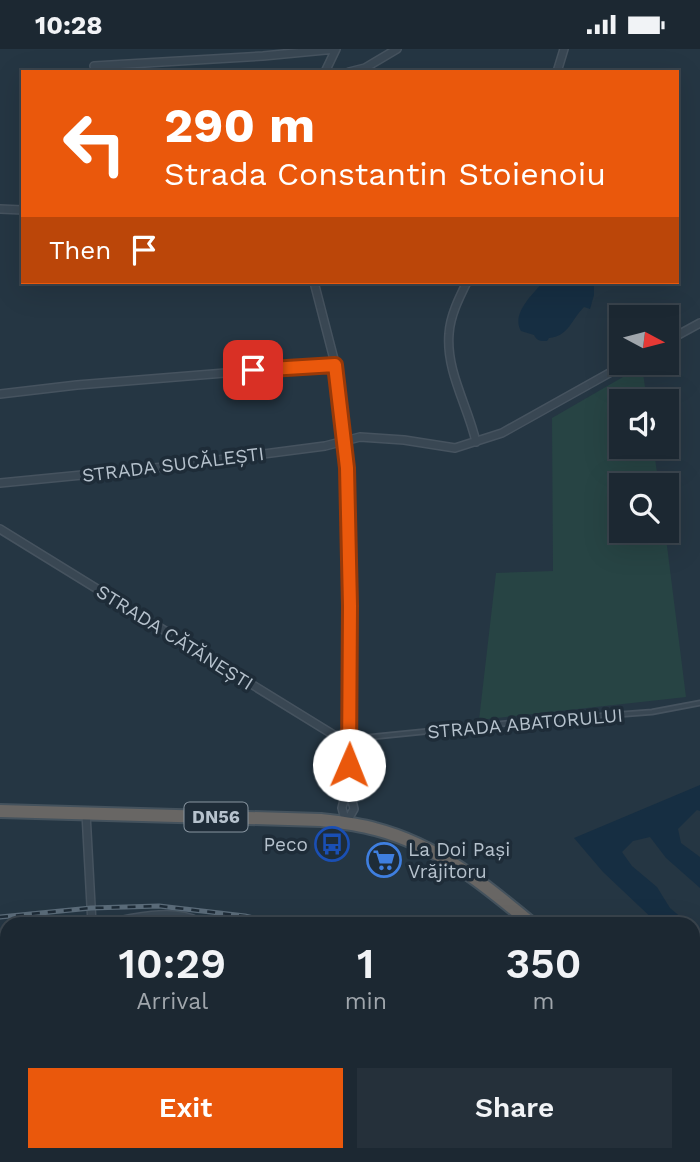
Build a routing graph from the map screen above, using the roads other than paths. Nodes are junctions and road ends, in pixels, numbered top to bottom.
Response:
1 (336, 49) edge
2 (397, 49) edge
3 (564, 49) edge
4 (94, 67) dead end
5 (326, 70) edge
6 (357, 70) edge
7 (558, 70) edge
8 (0, 209) edge
9 (21, 210) edge
10 (315, 284) edge
11 (466, 284) edge
12 (700, 323) edge
13 (679, 334) edge
14 (335, 365) junction
15 (609, 373) edge
16 (0, 394) edge
17 (345, 441) junction
18 (476, 442) junction
19 (0, 483) edge
20 (0, 529) edge
21 (700, 703) edge
22 (350, 742) junction
23 (0, 811) edge
24 (86, 813) junction
25 (346, 823) junction
26 (92, 917) edge
27 (135, 917) edge
28 (184, 917) edge
29 (523, 917) edge

1 - 4 street
1 - 5 street
2 - 6 street
3 - 7 street
8 - 9 street
10 - 14 street
11 - 18 street
12 - 13 street
14 - 16 street
14 - 17 street
15 - 18 street, STRADA SUCĂLEȘTI
17 - 18 street, STRADA SUCĂLEȘTI
17 - 19 street, STRADA SUCĂLEȘTI
17 - 22 street
20 - 22 street, STRADA CĂTĂNEȘTI
21 - 22 lane, STRADA ABATORULUI
22 - 25 street
23 - 24 highway, DN56
24 - 25 highway, DN56
24 - 26 street
25 - 29 highway, DN56
27 - 28 street

